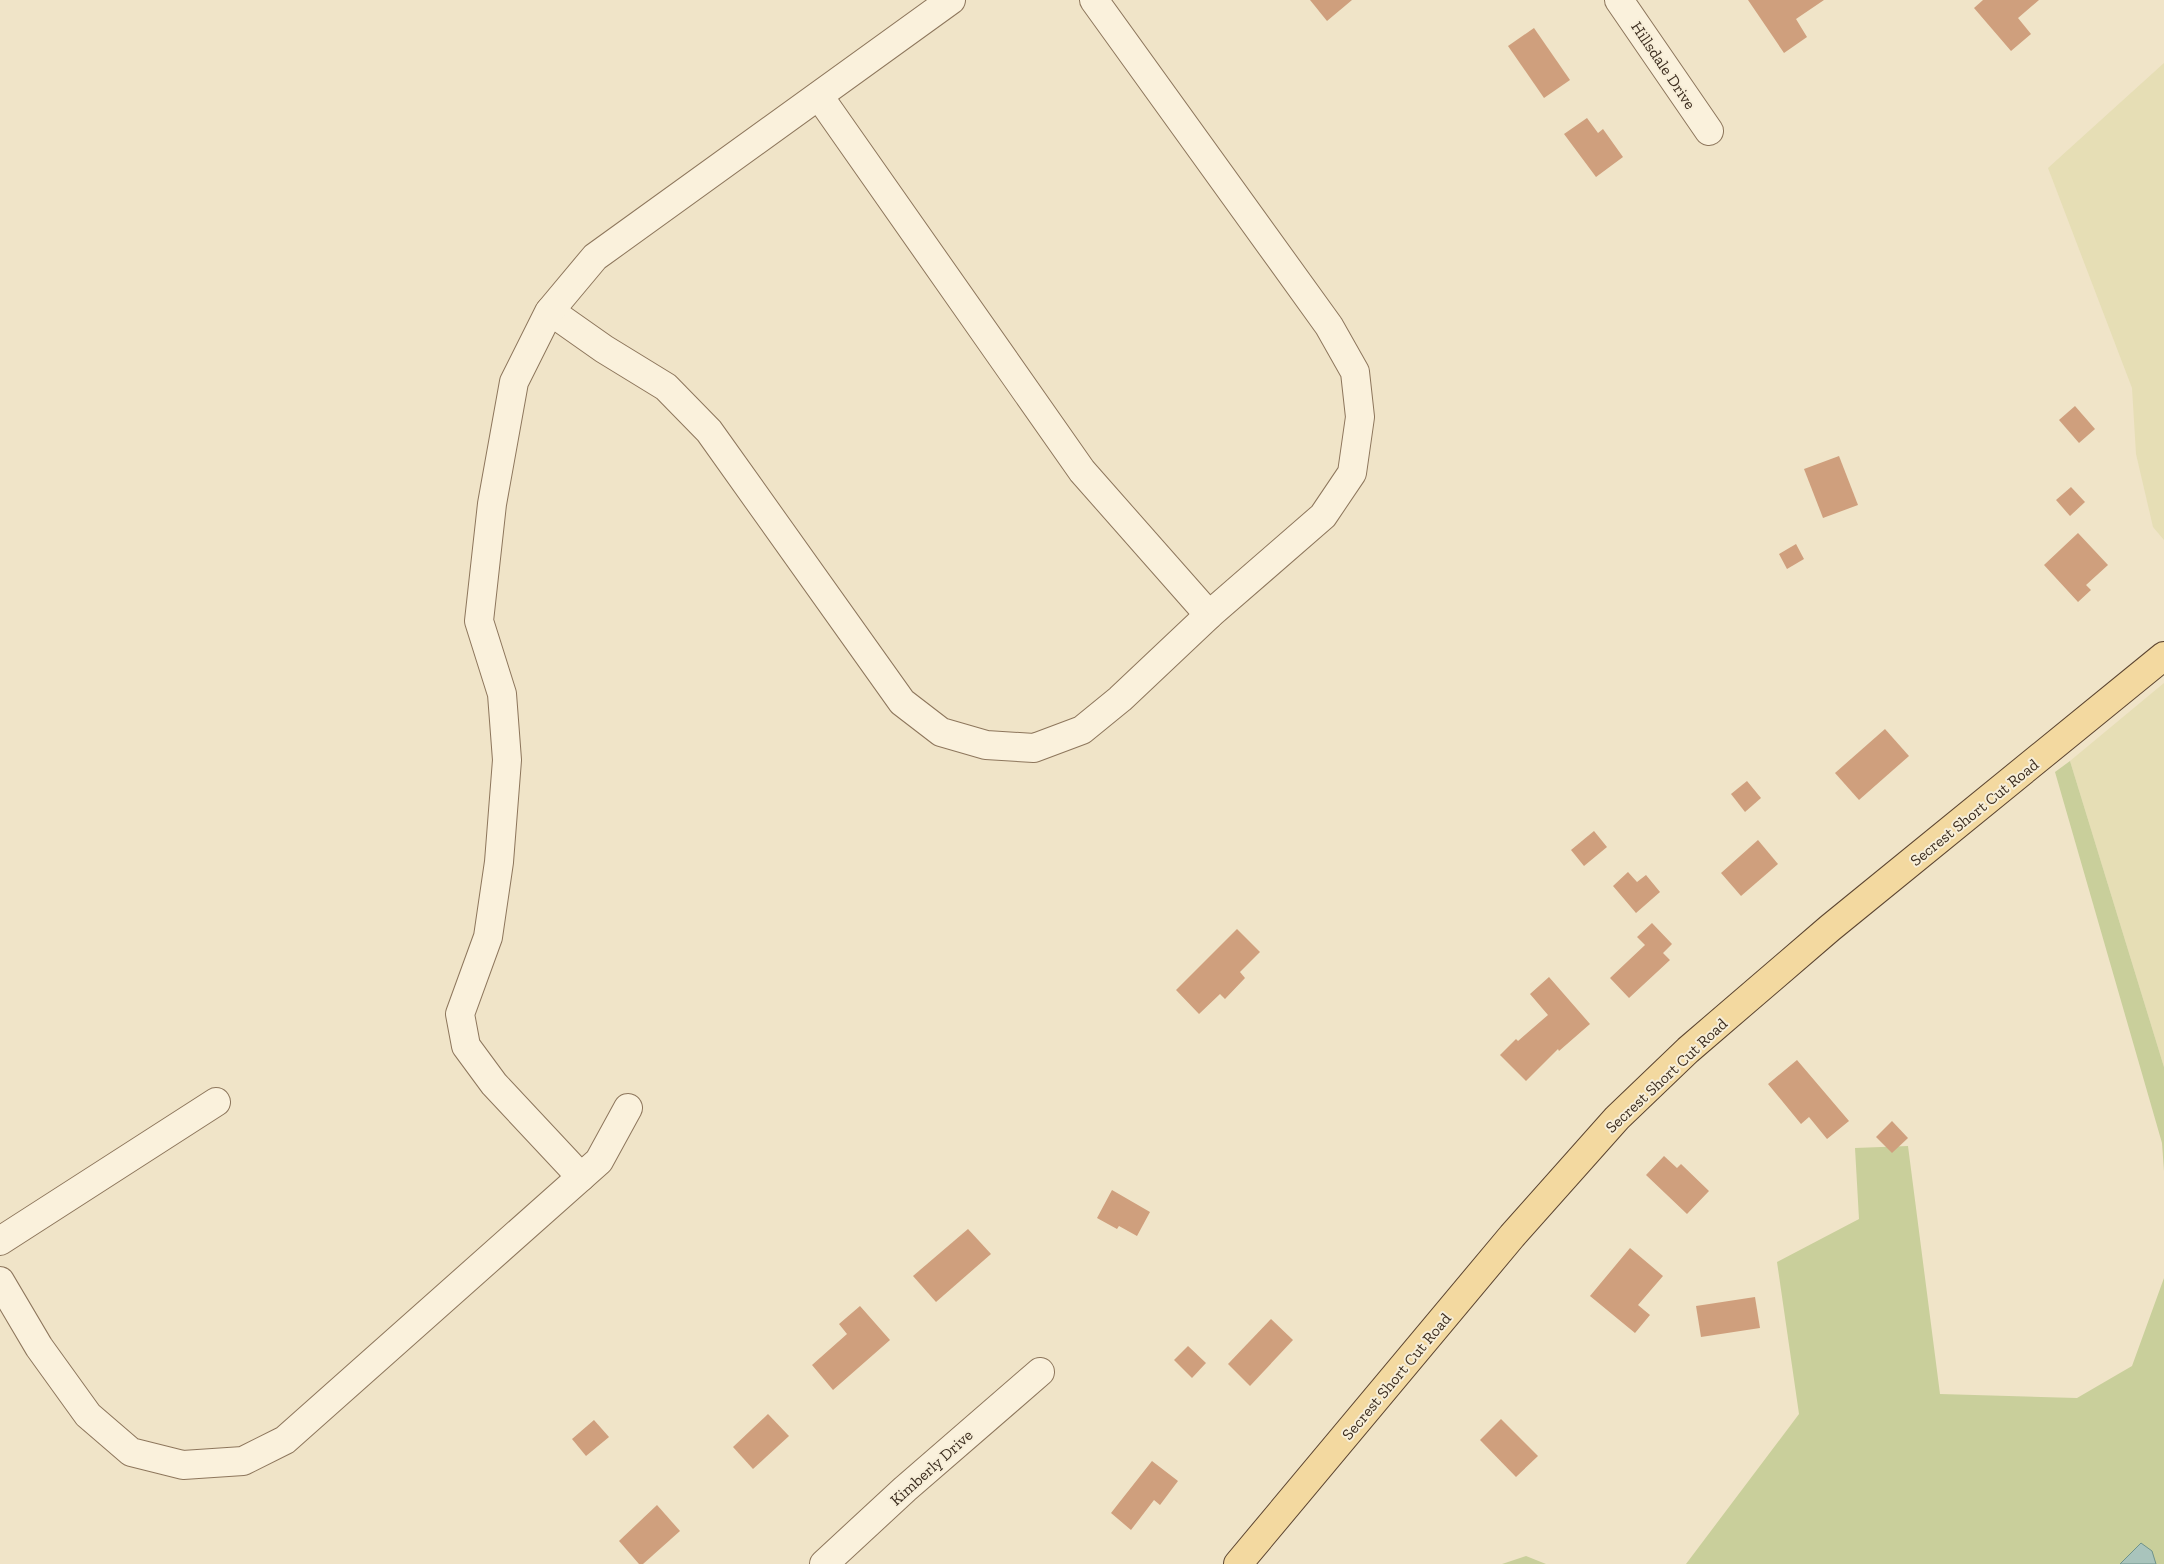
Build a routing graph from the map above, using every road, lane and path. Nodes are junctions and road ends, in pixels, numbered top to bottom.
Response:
1 (951, 0) edge
2 (1094, 0) edge
3 (1619, 0) edge
4 (819, 96) junction
5 (1709, 131) dead end
6 (550, 311) junction
7 (1209, 615) junction
8 (2164, 656) edge
9 (216, 1102) dead end
10 (628, 1108) dead end
11 (581, 1177) junction
12 (0, 1241) edge
13 (0, 1281) edge
14 (1040, 1372) dead end
15 (824, 1564) edge
16 (1238, 1564) edge

1 - 4 street
2 - 7 street
3 - 5 street, Hillsdale Drive
4 - 6 street
4 - 7 street
6 - 7 street
6 - 11 street
8 - 16 main road, Secrest Short Cut Road
9 - 12 street
10 - 11 street
11 - 13 street
14 - 15 street, Kimberly Drive

